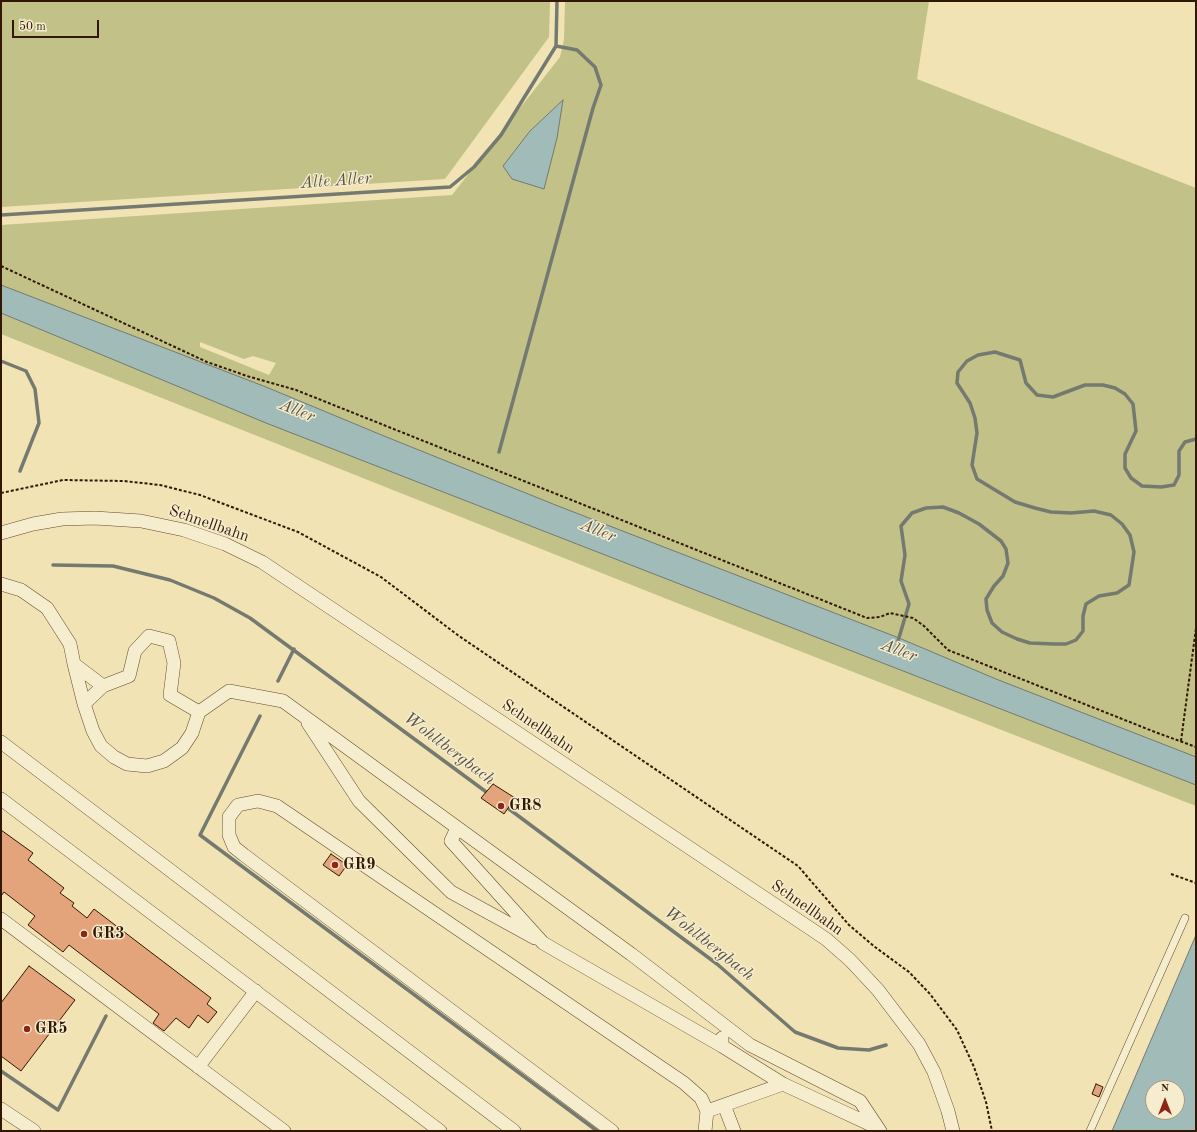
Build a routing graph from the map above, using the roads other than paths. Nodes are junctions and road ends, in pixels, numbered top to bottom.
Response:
1 (1, 533) edge
2 (1, 584) edge
3 (74, 664) junction
4 (103, 686) junction
5 (84, 704) junction
6 (199, 712) junction
7 (304, 717) junction
8 (1, 742) edge
9 (1, 799) edge
10 (457, 828) junction
11 (1185, 918) dead end
12 (1, 919) edge
13 (543, 943) junction
14 (256, 991) junction
15 (722, 1023) junction
16 (722, 1046) junction
17 (198, 1067) junction
18 (783, 1084) junction
19 (724, 1105) junction
20 (1, 1109) edge
21 (707, 1111) junction
22 (880, 1130) edge
23 (34, 1131) edge
24 (284, 1131) edge
25 (440, 1131) edge
26 (514, 1131) edge
27 (612, 1131) edge
28 (705, 1131) edge
29 (734, 1131) edge
30 (953, 1131) edge
31 (1090, 1131) edge

1 - 30 street, Schnellbahn
2 - 3 street
3 - 4 street
3 - 5 street
4 - 5 street
4 - 6 street
5 - 6 street
6 - 7 street
7 - 10 street
7 - 13 street
8 - 26 street
9 - 14 street
10 - 13 street
10 - 15 street
11 - 31 lane
12 - 17 street
13 - 16 street
14 - 17 street
14 - 25 street
15 - 16 street
15 - 22 street
16 - 18 street
17 - 24 street
18 - 19 street
18 - 22 street
19 - 21 street
19 - 29 street
20 - 23 street
21 - 27 street
21 - 28 street

